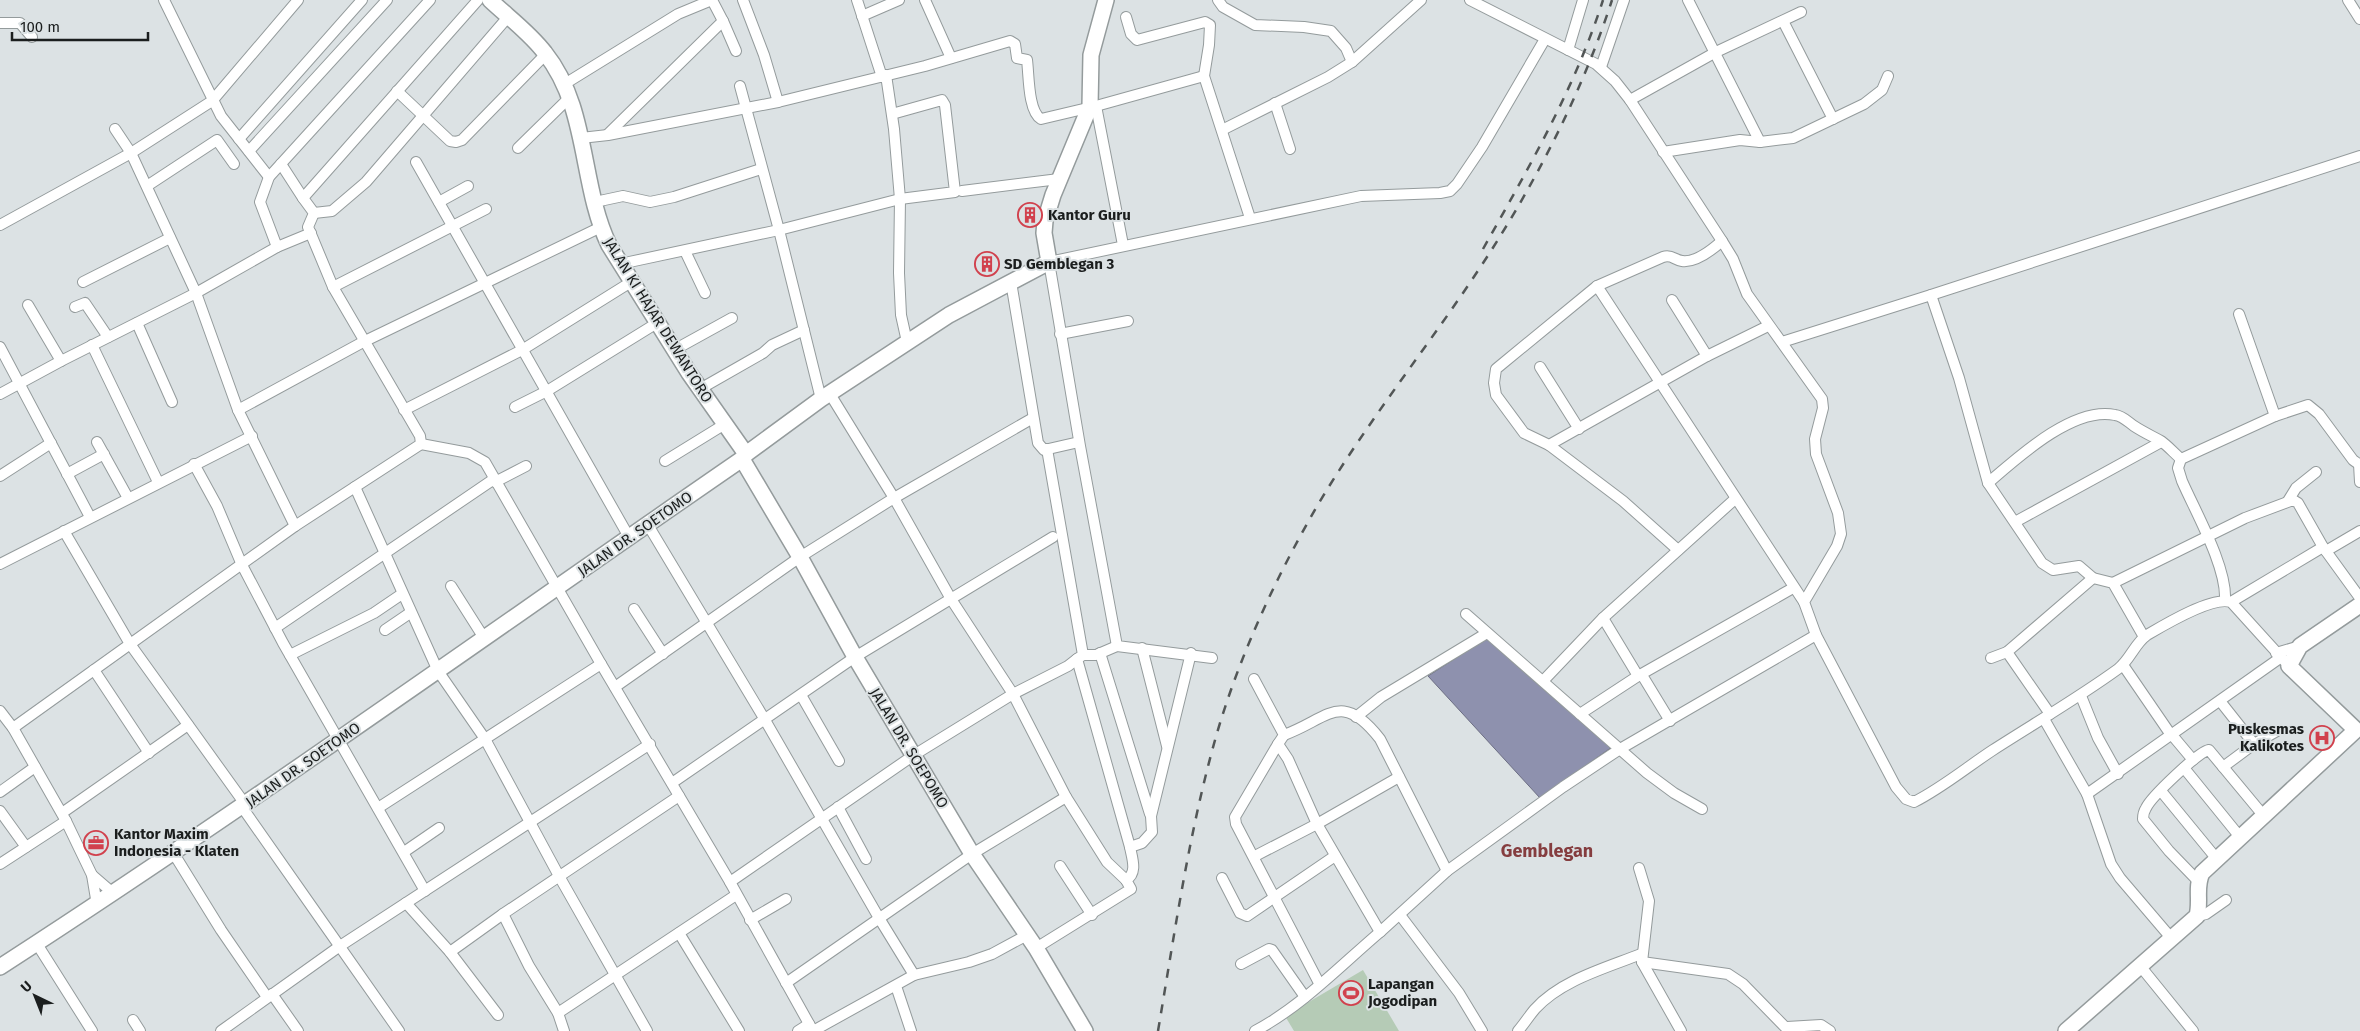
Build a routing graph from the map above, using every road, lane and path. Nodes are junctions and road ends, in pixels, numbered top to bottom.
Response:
1 (164, 0) edge
2 (298, 0) edge
3 (362, 0) edge
4 (387, 0) edge
5 (430, 0) edge
6 (478, 0) edge
7 (490, 0) edge
8 (712, 0) edge
9 (743, 0) edge
10 (857, 0) edge
11 (899, 0) edge
12 (925, 0) edge
13 (1106, 0) edge
14 (1218, 0) edge
15 (1421, 0) edge
16 (1470, 0) edge
17 (1583, 0) edge
18 (1624, 0) edge
19 (1688, 0) edge
20 (2348, 0) edge
21 (1801, 12) dead end
22 (862, 16) junction
23 (508, 17) junction
24 (1126, 17) dead end
25 (2360, 19) edge
26 (724, 21) junction
27 (1783, 21) junction
28 (0, 23) edge
29 (32, 37) dead end
30 (1545, 39) junction
31 (1568, 50) junction
32 (736, 51) dead end
33 (1716, 52) junction
34 (546, 54) junction
35 (951, 58) junction
36 (1352, 62) junction
37 (1601, 67) junction
38 (884, 76) junction
39 (1204, 76) junction
40 (1888, 76) dead end
41 (740, 86) dead end
42 (397, 91) junction
43 (566, 92) junction
44 (1630, 100) junction
45 (212, 101) junction
46 (778, 102) junction
47 (1275, 103) junction
48 (1093, 106) junction
49 (745, 108) junction
50 (892, 114) junction
51 (423, 115) junction
52 (1833, 119) junction
53 (115, 129) dead end
54 (1222, 130) junction
55 (608, 135) junction
56 (581, 138) junction
57 (239, 139) junction
58 (1760, 142) junction
59 (518, 148) dead end
60 (1290, 149) dead end
61 (249, 150) junction
62 (1663, 152) junction
63 (131, 153) junction
64 (2360, 156) edge
65 (416, 162) dead end
66 (234, 164) dead end
67 (281, 164) junction
68 (762, 169) junction
69 (269, 177) junction
70 (1059, 179) junction
71 (147, 186) junction
72 (468, 186) dead end
73 (962, 191) dead end
74 (303, 198) junction
75 (900, 199) junction
76 (439, 202) junction
77 (595, 202) junction
78 (486, 209) dead end
79 (314, 213) junction
80 (1250, 218) junction
81 (0, 225) edge
82 (453, 225) junction
83 (601, 227) junction
84 (779, 230) junction
85 (311, 233) junction
86 (170, 238) junction
87 (1722, 241) junction
88 (1123, 245) junction
89 (277, 247) junction
90 (685, 251) junction
91 (1049, 262) junction
92 (620, 264) junction
93 (83, 282) dead end
94 (631, 282) junction
95 (1011, 282) junction
96 (485, 283) junction
97 (1597, 286) junction
98 (333, 287) junction
99 (705, 292) dead end
100 (196, 293) junction
101 (1931, 295) junction
102 (1672, 300) dead end
103 (28, 305) dead end
104 (75, 308) dead end
105 (2239, 314) dead end
106 (732, 318) dead end
107 (1128, 321) dead end
108 (137, 323) junction
109 (657, 323) junction
110 (1768, 326) junction
111 (804, 330) junction
112 (1060, 334) junction
113 (108, 337) junction
114 (363, 342) junction
115 (907, 342) junction
116 (1782, 342) junction
117 (92, 345) junction
118 (0, 347) edge
119 (522, 350) junction
120 (674, 350) junction
121 (1707, 356) junction
122 (61, 361) junction
123 (1540, 367) dead end
124 (21, 383) junction
125 (1660, 383) junction
126 (700, 389) junction
127 (546, 391) junction
128 (0, 394) edge
129 (825, 397) junction
130 (172, 402) dead end
131 (515, 407) dead end
132 (238, 410) junction
133 (404, 410) junction
134 (2275, 416) junction
135 (1033, 418) junction
136 (725, 424) junction
137 (1579, 429) junction
138 (252, 436) junction
139 (97, 442) dead end
140 (1079, 442) junction
141 (2161, 442) junction
142 (51, 444) junction
143 (421, 444) junction
144 (1549, 445) junction
145 (1047, 449) junction
146 (104, 454) junction
147 (744, 457) junction
148 (2181, 459) junction
149 (665, 461) dead end
150 (194, 464) junction
151 (2359, 465) edge
152 (526, 466) dead end
153 (2316, 472) dead end
154 (67, 474) junction
155 (0, 476) edge
156 (495, 481) junction
157 (158, 482) junction
158 (2360, 482) edge
159 (1988, 483) junction
160 (355, 487) junction
161 (128, 498) junction
162 (894, 498) junction
163 (1735, 499) junction
164 (2288, 501) junction
165 (90, 517) junction
166 (2015, 522) junction
167 (648, 525) junction
168 (296, 526) junction
169 (64, 531) junction
170 (2360, 531) edge
171 (628, 537) junction
172 (1053, 537) dead end
173 (2206, 538) junction
174 (2325, 549) junction
175 (1678, 550) junction
176 (386, 554) junction
177 (800, 557) junction
178 (0, 564) edge
179 (242, 565) junction
180 (2093, 578) junction
181 (2113, 584) junction
182 (451, 586) dead end
183 (1793, 588) junction
184 (557, 589) junction
185 (402, 594) junction
186 (2360, 598) edge
187 (951, 599) junction
188 (2228, 601) junction
189 (1804, 602) junction
190 (2360, 605) edge
191 (634, 609) dead end
192 (410, 613) junction
193 (1466, 614) dead end
194 (1603, 618) junction
195 (706, 623) junction
196 (275, 628) junction
197 (385, 630) dead end
198 (1487, 633) junction
199 (1816, 635) junction
200 (2144, 637) junction
201 (484, 638) junction
202 (130, 644) junction
203 (1118, 646) junction
204 (1142, 648) junction
205 (2007, 652) junction
206 (1100, 653) junction
207 (1190, 653) junction
208 (663, 654) junction
209 (290, 655) junction
210 (854, 657) junction
211 (1080, 657) junction
212 (1212, 658) dead end
213 (1991, 658) dead end
214 (2282, 659) junction
215 (600, 664) junction
216 (2123, 666) junction
217 (94, 670) junction
218 (438, 671) junction
219 (1640, 675) junction
220 (1254, 680) dead end
221 (1543, 681) junction
222 (616, 687) junction
223 (801, 694) junction
224 (1013, 694) junction
225 (2081, 696) junction
226 (2220, 701) junction
227 (0, 711) edge
228 (1580, 714) junction
229 (2047, 716) junction
230 (1356, 717) junction
231 (766, 720) junction
232 (1670, 721) junction
233 (188, 726) junction
234 (13, 728) junction
235 (2277, 732) dead end
236 (2358, 732) edge
237 (2171, 735) junction
238 (485, 738) junction
239 (339, 739) junction
240 (1281, 739) junction
241 (650, 744) junction
242 (2254, 744) junction
243 (1168, 748) junction
244 (1620, 749) junction
245 (149, 753) junction
246 (914, 755) junction
247 (2193, 760) junction
248 (839, 761) dead end
249 (35, 766) junction
250 (2223, 767) junction
251 (2184, 768) junction
252 (2118, 774) junction
253 (1399, 777) junction
254 (672, 783) junction
255 (2161, 791) junction
256 (0, 792) edge
257 (2087, 794) junction
258 (679, 796) junction
259 (1066, 797) junction
260 (244, 806) junction
261 (838, 807) junction
262 (378, 808) junction
263 (1702, 809) dead end
264 (0, 811) edge
265 (2263, 815) junction
266 (1151, 816) junction
267 (64, 817) junction
268 (822, 818) junction
269 (531, 822) junction
270 (1317, 824) junction
271 (439, 828) dead end
272 (2240, 837) junction
273 (26, 847) junction
274 (1130, 847) junction
275 (404, 852) junction
276 (174, 854) junction
277 (972, 854) junction
278 (1254, 856) junction
279 (1335, 856) junction
280 (2216, 858) junction
281 (866, 859) dead end
282 (0, 864) edge
283 (1060, 866) dead end
284 (1639, 868) dead end
285 (1447, 872) junction
286 (92, 876) junction
287 (559, 876) junction
288 (1222, 878) dead end
289 (1126, 880) junction
290 (2198, 881) junction
291 (730, 882) junction
292 (425, 891) junction
293 (114, 894) junction
294 (736, 895) junction
295 (1275, 896) junction
296 (786, 899) dead end
297 (2226, 900) dead end
298 (406, 903) junction
299 (97, 905) junction
300 (503, 914) junction
301 (1400, 914) junction
302 (1092, 915) junction
303 (2197, 916) junction
304 (879, 918) junction
305 (750, 920) junction
306 (1380, 932) junction
307 (679, 933) junction
308 (1027, 935) junction
309 (2172, 939) junction
310 (37, 944) junction
311 (340, 946) junction
312 (1036, 948) junction
313 (450, 952) junction
314 (1641, 958) junction
315 (1241, 964) dead end
316 (2141, 967) junction
317 (0, 968) edge
318 (914, 975) junction
319 (616, 976) junction
320 (786, 983) junction
321 (1320, 983) junction
322 (896, 986) junction
323 (269, 996) junction
324 (1305, 997) junction
325 (558, 1013) junction
326 (498, 1015) dead end
327 (133, 1020) dead end
328 (812, 1029) edge
329 (1788, 1029) edge
330 (645, 1030) edge
331 (92, 1031) edge
332 (140, 1031) edge
333 (221, 1031) edge
334 (298, 1031) edge
335 (399, 1031) edge
336 (564, 1031) edge
337 (739, 1031) edge
338 (798, 1031) edge
339 (911, 1031) edge
340 (1084, 1031) edge
341 (1255, 1031) edge
342 (1482, 1031) edge
343 (1518, 1031) edge
344 (1681, 1031) edge
345 (1830, 1031) edge
346 (2066, 1031) edge
347 (2193, 1031) edge

1 - 45 street
2 - 45 street
3 - 57 street
4 - 61 street
5 - 67 street
6 - 42 street
7 - 23 street, JALAN KI HAJAR DEWANTORO
8 - 26 street
8 - 43 street
9 - 46 street
10 - 22 street
11 - 22 street
12 - 35 street
13 - 48 street
14 - 36 street
15 - 36 street
16 - 30 street
17 - 31 street
18 - 37 street
19 - 33 street
20 - 25 street
21 - 27 street
22 - 38 street
23 - 34 street, JALAN KI HAJAR DEWANTORO
23 - 51 street
24 - 39 street
26 - 32 street
26 - 55 street
27 - 33 street
27 - 52 street
28 - 29 street
30 - 31 street
30 - 80 street
31 - 37 street
33 - 44 street
33 - 58 street
34 - 43 street, JALAN KI HAJAR DEWANTORO
34 - 51 street
35 - 38 street
35 - 48 street
36 - 47 street
37 - 44 street
38 - 46 street
38 - 50 street
39 - 48 street
39 - 54 street
40 - 52 street
41 - 49 street
42 - 51 street
42 - 74 street
43 - 56 street, JALAN KI HAJAR DEWANTORO
43 - 59 street
44 - 62 street
45 - 57 street
45 - 63 street
46 - 49 street
47 - 54 street
47 - 60 street
48 - 70 street
48 - 88 street
49 - 55 street
49 - 68 street
50 - 75 street
50 - 75 street
51 - 79 street
52 - 58 street
53 - 63 street
54 - 80 street
55 - 56 street
56 - 77 street, JALAN KI HAJAR DEWANTORO
57 - 61 street
58 - 62 street
61 - 69 street
62 - 87 street
63 - 71 street
63 - 81 street
64 - 101 street
65 - 76 street
66 - 71 street
67 - 69 street
67 - 74 street
68 - 77 street
68 - 84 street
69 - 89 street
70 - 73 street
70 - 91 street
71 - 86 street
72 - 76 street
74 - 79 street
75 - 84 street
75 - 115 street
76 - 82 street
77 - 83 street, JALAN KI HAJAR DEWANTORO
78 - 82 street
79 - 85 street
80 - 88 street
82 - 96 street
82 - 98 street
83 - 92 street, JALAN KI HAJAR DEWANTORO
83 - 96 street
84 - 90 street
84 - 111 street
85 - 89 street
85 - 98 street
86 - 93 street
86 - 100 street
87 - 97 street
87 - 110 street
88 - 91 street
89 - 100 street
90 - 92 street
90 - 99 street
91 - 95 street, JALAN DR. SOETOMO
91 - 112 street
92 - 94 street, JALAN KI HAJAR DEWANTORO
94 - 109 street, JALAN KI HAJAR DEWANTORO
94 - 119 street
95 - 115 street, JALAN DR. SOETOMO
95 - 135 street
96 - 114 street
96 - 119 street
97 - 125 street
97 - 144 street
98 - 114 street
100 - 108 street
100 - 132 street
101 - 116 street
101 - 159 street
102 - 121 street
103 - 122 street
104 - 113 street
105 - 134 street
106 - 120 street
107 - 112 street
108 - 113 street
108 - 130 street
109 - 120 street, JALAN KI HAJAR DEWANTORO
109 - 127 street
110 - 116 street
110 - 121 street
111 - 126 street
111 - 129 street
112 - 140 street
113 - 117 street
114 - 132 street
114 - 133 street
115 - 129 street, JALAN DR. SOETOMO
116 - 189 street
117 - 122 street
117 - 157 street
118 - 124 street
119 - 127 street
119 - 133 street
120 - 126 street, JALAN KI HAJAR DEWANTORO
121 - 125 street
122 - 124 street
123 - 137 street
124 - 128 street
124 - 142 street
125 - 137 street
125 - 163 street
126 - 136 street, JALAN KI HAJAR DEWANTORO
127 - 131 street
127 - 171 street
129 - 147 street, JALAN DR. SOETOMO
129 - 162 street
132 - 138 street
133 - 143 street
134 - 148 street
134 - 151 street
135 - 145 street
135 - 162 street
136 - 147 street, JALAN KI HAJAR DEWANTORO
136 - 149 street
137 - 144 street
138 - 150 street
138 - 168 street
139 - 146 street
140 - 145 street
140 - 203 street
141 - 148 street
141 - 159 street
141 - 166 street
142 - 154 street
142 - 155 street
143 - 156 street
143 - 160 street
144 - 175 street
145 - 211 street
146 - 154 street
146 - 161 street
147 - 167 street, JALAN DR. SOETOMO
147 - 177 street, JALAN DR. SOEPOMO
148 - 173 street
150 - 157 street
150 - 179 street
151 - 158 street
152 - 156 street
153 - 164 street
154 - 165 street
156 - 176 street
156 - 184 street
157 - 161 street
159 - 166 street
160 - 168 street
160 - 176 street
161 - 165 street
162 - 177 street
162 - 187 street
163 - 175 street
163 - 183 street
164 - 173 street
164 - 174 street
165 - 169 street
166 - 180 street
167 - 171 street, JALAN DR. SOETOMO
167 - 195 street
168 - 179 street
169 - 178 street
169 - 202 street
170 - 174 street
171 - 184 street, JALAN DR. SOETOMO
172 - 187 street
173 - 181 street
173 - 188 street
174 - 186 street
174 - 188 street
175 - 194 street
176 - 185 street
176 - 196 street
177 - 195 street
177 - 210 street, JALAN DR. SOEPOMO
179 - 196 street
179 - 202 street
180 - 181 street
180 - 205 street
181 - 200 street
182 - 201 street
183 - 189 street
183 - 219 street
184 - 201 street, JALAN DR. SOETOMO
184 - 215 street
185 - 192 street
185 - 209 street
187 - 210 street
187 - 224 street
188 - 200 street
188 - 214 street
189 - 199 street
190 - 214 street
191 - 208 street
192 - 197 street
192 - 218 street
193 - 198 street
194 - 219 street
194 - 221 street
195 - 208 street
195 - 231 street
196 - 209 street
198 - 221 street
198 - 230 street
199 - 229 street
199 - 232 street
200 - 216 street
201 - 218 street, JALAN DR. SOETOMO
202 - 217 street
202 - 233 street
203 - 204 street
203 - 206 street
204 - 207 street
204 - 243 street
205 - 213 street
205 - 229 street
206 - 211 street
206 - 266 street
207 - 212 street
207 - 243 street
208 - 222 street
209 - 239 street
210 - 223 street
210 - 246 street, JALAN DR. SOEPOMO
211 - 224 street
211 - 274 street
214 - 226 street
214 - 236 street
215 - 222 street
215 - 238 street
216 - 225 street
216 - 237 street
217 - 234 street
217 - 245 street
218 - 238 street
218 - 239 street, JALAN DR. SOETOMO
219 - 228 street
219 - 232 street
220 - 240 street
221 - 228 street
222 - 241 street
223 - 231 street
223 - 248 street
224 - 246 street
224 - 259 street
225 - 229 street
225 - 252 street
226 - 237 street
226 - 242 street
227 - 234 street
228 - 244 street
229 - 257 street
230 - 240 street
230 - 253 street
231 - 254 street
231 - 268 street
232 - 244 street
233 - 245 street
233 - 260 street
234 - 249 street
235 - 242 street
236 - 265 street
237 - 247 street
237 - 252 street
238 - 262 street
238 - 269 street
239 - 260 street, JALAN DR. SOETOMO
239 - 262 street
240 - 270 street
240 - 278 street
241 - 254 street
241 - 269 street
242 - 250 street
243 - 266 street
244 - 263 street
244 - 285 street
245 - 267 street
246 - 261 street
246 - 277 street, JALAN DR. SOEPOMO
247 - 250 street
247 - 251 street
249 - 256 street
249 - 267 street
250 - 265 street
251 - 255 street
251 - 272 street
252 - 257 street
253 - 270 street
253 - 285 street
254 - 258 street
255 - 280 street
255 - 290 street
257 - 309 street
258 - 287 street
258 - 291 street
259 - 277 street
259 - 289 street
260 - 276 street, JALAN DR. SOETOMO
260 - 311 street
261 - 268 street
261 - 281 street
262 - 275 street
264 - 273 street
265 - 272 street
266 - 274 street
267 - 273 street
267 - 286 street
268 - 291 street
268 - 304 street
269 - 287 street
269 - 292 street
270 - 278 street
270 - 279 street
271 - 275 street
272 - 280 street
273 - 282 street
274 - 289 street
275 - 292 street
276 - 293 street, JALAN DR. SOETOMO
276 - 323 street
277 - 304 street
277 - 308 street, JALAN DR. SOEPOMO
278 - 295 street
279 - 295 street
279 - 306 street
280 - 290 street
283 - 302 street
284 - 314 street
285 - 301 street
286 - 293 street
286 - 299 street
287 - 300 street
287 - 319 street
288 - 295 street
289 - 302 street
290 - 303 street
291 - 294 street
292 - 298 street
293 - 299 street, JALAN DR. SOETOMO
294 - 305 street
294 - 307 street
295 - 321 street
296 - 305 street
297 - 303 street
298 - 311 street
298 - 313 street
299 - 310 street, JALAN DR. SOETOMO
300 - 313 street
300 - 325 street
301 - 306 street
301 - 342 street
302 - 312 street
303 - 309 street
304 - 318 street
304 - 320 street
305 - 320 street
306 - 321 street
307 - 319 street
307 - 337 street
308 - 312 street, JALAN DR. SOEPOMO
308 - 318 street
309 - 316 street
310 - 317 street, JALAN DR. SOETOMO
310 - 331 street
311 - 323 street
311 - 335 street
312 - 340 street, JALAN DR. SOEPOMO
313 - 326 street
314 - 329 street
314 - 343 street
314 - 344 street
315 - 324 street
316 - 346 street
316 - 347 street
318 - 322 street
319 - 325 street
319 - 330 street
320 - 328 street
321 - 324 street
322 - 328 street
322 - 339 street
323 - 333 street
323 - 334 street
324 - 341 street
325 - 336 street
327 - 332 street
328 - 338 street
329 - 345 street

